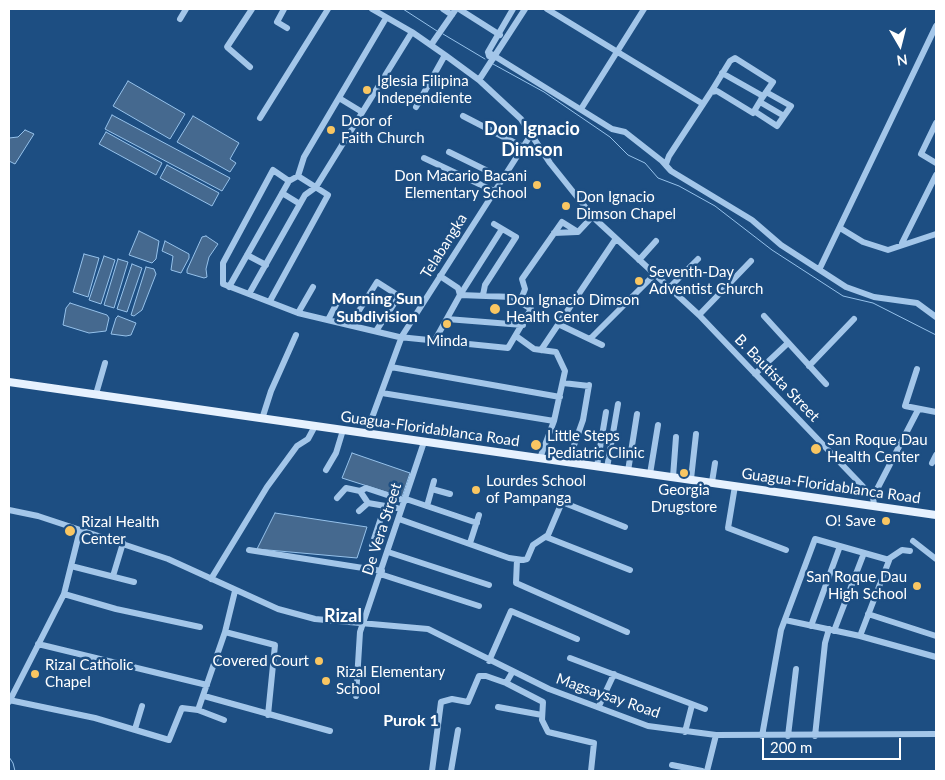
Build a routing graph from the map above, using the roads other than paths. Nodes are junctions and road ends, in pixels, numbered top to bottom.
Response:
1 (186, 9) edge
2 (252, 9) edge
3 (284, 9) edge
4 (328, 9) edge
5 (372, 9) edge
6 (443, 9) edge
7 (513, 9) edge
8 (524, 9) edge
9 (547, 9) edge
10 (644, 9) edge
11 (456, 11) edge
12 (386, 18) junction
13 (180, 19) dead end
14 (936, 26) edge
15 (287, 28) dead end
16 (412, 32) junction
17 (498, 34) junction
18 (505, 39) junction
19 (431, 45) junction
20 (488, 52) junction
21 (616, 52) junction
22 (445, 55) junction
23 (495, 56) junction
24 (489, 63) junction
25 (250, 67) dead end
26 (722, 73) junction
27 (479, 80) junction
28 (711, 92) junction
29 (766, 92) junction
30 (339, 98) junction
31 (761, 100) junction
32 (703, 104) junction
33 (416, 106) dead end
34 (581, 109) junction
35 (754, 111) junction
36 (362, 112) junction
37 (463, 116) dead end
38 (784, 116) junction
39 (260, 118) dead end
40 (936, 123) edge
41 (532, 133) junction
42 (523, 146) junction
43 (449, 152) dead end
44 (424, 158) dead end
45 (936, 163) edge
46 (666, 164) junction
47 (936, 175) edge
48 (298, 176) junction
49 (502, 178) junction
50 (289, 180) junction
51 (316, 187) junction
52 (494, 191) junction
53 (282, 193) junction
54 (300, 204) junction
55 (592, 217) junction
56 (494, 224) dead end
57 (840, 228) junction
58 (502, 229) junction
59 (578, 232) junction
60 (554, 233) junction
61 (936, 234) edge
62 (615, 240) junction
63 (656, 241) dead end
64 (902, 244) junction
65 (247, 256) junction
66 (698, 259) dead end
67 (639, 260) junction
68 (751, 262) dead end
69 (266, 265) junction
70 (820, 268) junction
71 (655, 274) junction
72 (440, 276) junction
73 (229, 287) junction
74 (313, 287) dead end
75 (670, 287) junction
76 (249, 294) junction
77 (460, 295) junction
78 (483, 295) junction
79 (340, 297) dead end
80 (270, 301) junction
81 (520, 302) junction
82 (936, 306) edge
83 (298, 313) junction
84 (699, 315) junction
85 (934, 315) edge
86 (764, 316) dead end
87 (448, 319) junction
88 (328, 320) junction
89 (854, 320) dead end
90 (558, 324) junction
91 (350, 325) junction
92 (523, 325) junction
93 (376, 331) junction
94 (296, 335) dead end
95 (402, 336) junction
96 (516, 336) junction
97 (590, 339) junction
98 (435, 340) junction
99 (788, 343) junction
100 (602, 345) dead end
101 (541, 350) junction
102 (105, 363) dead end
103 (809, 366) junction
104 (391, 367) junction
105 (917, 369) dead end
106 (754, 374) junction
107 (9, 382) edge
108 (563, 383) junction
109 (826, 384) dead end
110 (382, 393) junction
111 (96, 394) junction
112 (560, 397) junction
113 (618, 404) dead end
114 (918, 410) junction
115 (936, 410) edge
116 (606, 412) dead end
117 (637, 414) dead end
118 (262, 419) junction
119 (554, 421) junction
120 (658, 425) dead end
121 (315, 426) junction
122 (343, 430) junction
123 (366, 434) junction
124 (696, 434) dead end
125 (676, 437) dead end
126 (424, 442) junction
127 (936, 455) edge
128 (540, 458) junction
129 (568, 462) junction
130 (715, 463) dead end
131 (932, 464) dead end
132 (597, 466) junction
133 (607, 468) junction
134 (326, 470) dead end
135 (628, 471) junction
136 (650, 474) junction
137 (673, 477) junction
138 (691, 479) junction
139 (434, 481) dead end
140 (712, 482) junction
141 (735, 486) junction
142 (432, 488) junction
143 (360, 491) junction
144 (450, 494) dead end
145 (337, 498) dead end
146 (405, 500) junction
147 (874, 501) junction
148 (368, 503) junction
149 (385, 506) junction
150 (427, 506) junction
151 (399, 509) junction
152 (9, 510) edge
153 (359, 511) dead end
154 (479, 515) dead end
155 (936, 515) edge
156 (399, 519) junction
157 (477, 523) junction
158 (625, 527) dead end
159 (80, 530) junction
160 (546, 537) junction
161 (913, 541) dead end
162 (123, 543) junction
163 (470, 543) junction
164 (372, 545) dead end
165 (840, 546) junction
166 (249, 550) dead end
167 (786, 550) dead end
168 (910, 551) dead end
169 (388, 552) junction
170 (864, 553) junction
171 (936, 558) edge
172 (517, 560) junction
173 (889, 560) junction
174 (71, 566) junction
175 (630, 570) dead end
176 (381, 572) junction
177 (113, 576) junction
178 (211, 580) junction
179 (134, 582) dead end
180 (489, 585) dead end
181 (235, 591) junction
182 (64, 594) junction
183 (479, 606) dead end
184 (868, 614) junction
185 (785, 620) junction
186 (364, 625) junction
187 (811, 626) junction
188 (200, 627) dead end
189 (832, 630) junction
190 (225, 632) junction
191 (627, 632) dead end
192 (860, 636) junction
193 (936, 636) edge
194 (577, 639) dead end
195 (38, 644) junction
196 (936, 657) edge
197 (570, 658) dead end
198 (489, 661) junction
199 (796, 669) dead end
200 (513, 670) junction
201 (614, 674) junction
202 (506, 684) junction
203 (207, 685) junction
204 (204, 696) junction
205 (356, 696) dead end
206 (9, 700) edge
207 (692, 705) junction
208 (142, 706) dead end
209 (599, 706) junction
210 (498, 707) dead end
211 (705, 708) dead end
212 (198, 710) junction
213 (542, 715) junction
214 (268, 716) junction
215 (224, 720) dead end
216 (135, 730) junction
217 (458, 730) dead end
218 (330, 731) dead end
219 (685, 732) junction
220 (936, 734) edge
221 (716, 735) junction
222 (762, 736) junction
223 (788, 736) junction
224 (815, 736) junction
225 (672, 765) dead end
226 (432, 771) edge
227 (451, 771) edge
228 (591, 771) edge
229 (702, 771) edge
230 (707, 771) edge

1 - 13 street
2 - 25 street
3 - 15 street
4 - 39 street
5 - 12 street, B. Bautista Street
6 - 11 street
7 - 17 street
8 - 18 street
9 - 21 street
10 - 21 street
11 - 17 street
11 - 19 street
12 - 16 street, B. Bautista Street
12 - 30 street
14 - 57 street
16 - 19 street, B. Bautista Street
16 - 36 street
17 - 18 street
17 - 20 street
18 - 23 street
19 - 22 street, B. Bautista Street
20 - 23 street
20 - 24 street
21 - 32 street
21 - 34 street
22 - 27 street, B. Bautista Street
22 - 33 street
23 - 24 street
23 - 34 street
24 - 27 street
26 - 28 street
26 - 29 street
26 - 31 street
27 - 41 street, B. Bautista Street
28 - 32 street
28 - 35 street
29 - 31 street
29 - 38 street
30 - 36 street
30 - 48 street
31 - 35 street
31 - 38 street
32 - 46 street
34 - 46 street
35 - 38 street
36 - 51 street
37 - 42 street
40 - 45 street
41 - 42 street, Telabangka
41 - 55 street, B. Bautista Street
42 - 49 street, Telabangka
43 - 49 street
44 - 52 street
46 - 70 street
47 - 64 street
48 - 50 street
48 - 51 street
49 - 52 street, Telabangka
50 - 53 street
50 - 73 street
51 - 54 street
51 - 80 street
52 - 72 street, Telabangka
53 - 54 street
53 - 65 street
54 - 69 street
55 - 59 street
55 - 62 street, B. Bautista Street
56 - 58 street
57 - 64 street
57 - 70 street
58 - 77 street
58 - 78 street
59 - 60 street
59 - 60 street
60 - 81 street
61 - 64 street
62 - 67 street, B. Bautista Street
62 - 90 street
63 - 67 street
65 - 69 street
65 - 73 street
66 - 75 street
67 - 71 street, B. Bautista Street
68 - 84 street
69 - 76 street
70 - 85 street
71 - 75 street, B. Bautista Street
71 - 97 street
72 - 77 street
72 - 95 street, Telabangka
73 - 76 street
74 - 83 street
75 - 84 street, B. Bautista Street
76 - 80 street
77 - 78 street
77 - 87 street
78 - 81 street
79 - 88 street
80 - 83 street
81 - 92 street
82 - 85 street
83 - 88 street
84 - 106 street, B. Bautista Street
86 - 99 street
87 - 92 street
87 - 98 street
88 - 91 street
89 - 103 street
90 - 97 street
90 - 101 street
91 - 93 street
91 - 93 street
92 - 96 street
93 - 95 street
94 - 118 street
95 - 98 street
95 - 104 street, Telabangka
96 - 98 street
96 - 101 street
97 - 100 street
99 - 103 street
99 - 106 street
101 - 108 street
102 - 111 street
103 - 109 street
104 - 110 street, Telabangka
104 - 112 street
105 - 114 street
106 - 147 street, B. Bautista Street
107 - 111 main road, Guagua-Floridablanca Road
108 - 112 street
108 - 129 street
110 - 119 street
110 - 123 street, Telabangka
111 - 118 main road, Guagua-Floridablanca Road
112 - 119 street
113 - 133 street
114 - 115 street
114 - 147 street
116 - 132 street
117 - 135 street
118 - 121 main road, Guagua-Floridablanca Road
119 - 128 street
120 - 136 street
121 - 122 main road, Guagua-Floridablanca Road
121 - 178 street
122 - 123 main road, Guagua-Floridablanca Road
122 - 134 street
123 - 126 main road, Guagua-Floridablanca Road
124 - 138 street
125 - 137 street
126 - 128 main road, Guagua-Floridablanca Road
126 - 146 street, De Vera Street
127 - 131 street
128 - 129 main road, Guagua-Floridablanca Road
129 - 132 main road, Guagua-Floridablanca Road
130 - 140 street
132 - 133 main road, Guagua-Floridablanca Road
133 - 135 main road, Guagua-Floridablanca Road
135 - 136 main road, Guagua-Floridablanca Road
136 - 137 main road, Guagua-Floridablanca Road
137 - 138 main road, Guagua-Floridablanca Road
138 - 140 main road, Guagua-Floridablanca Road
139 - 142 street
140 - 141 main road, Guagua-Floridablanca Road
141 - 147 main road, Guagua-Floridablanca Road
141 - 167 street
142 - 144 street
142 - 150 street
143 - 145 street
143 - 146 street
143 - 148 street
146 - 150 street
146 - 151 street, De Vera Street
147 - 155 main road, Guagua-Floridablanca Road
148 - 149 street
148 - 153 street
149 - 151 street
149 - 164 street
150 - 157 street
151 - 156 street, De Vera Street
152 - 159 street, Magsaysay Road
154 - 157 street
156 - 163 street
156 - 169 street, De Vera Street
157 - 163 street
158 - 160 street
159 - 162 street, Magsaysay Road
159 - 174 street
160 - 172 street
160 - 175 street
161 - 171 street
162 - 177 street
162 - 178 street, Magsaysay Road
163 - 172 street
165 - 170 street
165 - 185 street
165 - 187 street
166 - 176 street
168 - 173 street
169 - 176 street, De Vera Street
169 - 180 street
170 - 173 street
170 - 189 street
172 - 191 street
173 - 184 street
174 - 177 street
174 - 182 street
176 - 183 street
176 - 186 street, De Vera Street
177 - 179 street
178 - 181 street, Magsaysay Road
181 - 186 street, Magsaysay Road
181 - 190 street
182 - 188 street
182 - 195 street
184 - 192 street
184 - 193 street
185 - 187 street
185 - 222 street
186 - 198 street, Magsaysay Road
186 - 205 street, De Vera Street
187 - 189 street
189 - 192 street
189 - 224 street
190 - 203 street
190 - 214 street
192 - 196 street
194 - 198 street
195 - 203 street
195 - 206 street
197 - 201 street
198 - 200 street, Magsaysay Road
199 - 223 street
200 - 202 street
200 - 209 street, Magsaysay Road
201 - 207 street
201 - 209 street
202 - 213 street
202 - 226 street
203 - 204 street
204 - 212 street
204 - 214 street
206 - 216 street
207 - 211 street
207 - 219 street
208 - 216 street
209 - 219 street, Magsaysay Road
210 - 213 street
212 - 215 street
212 - 216 street
213 - 228 street
214 - 218 street
217 - 227 street
219 - 221 street, Magsaysay Road
220 - 224 street, Magsaysay Road
221 - 222 street, Magsaysay Road
221 - 230 street
222 - 223 street, Magsaysay Road
223 - 224 street, Magsaysay Road
225 - 229 street

